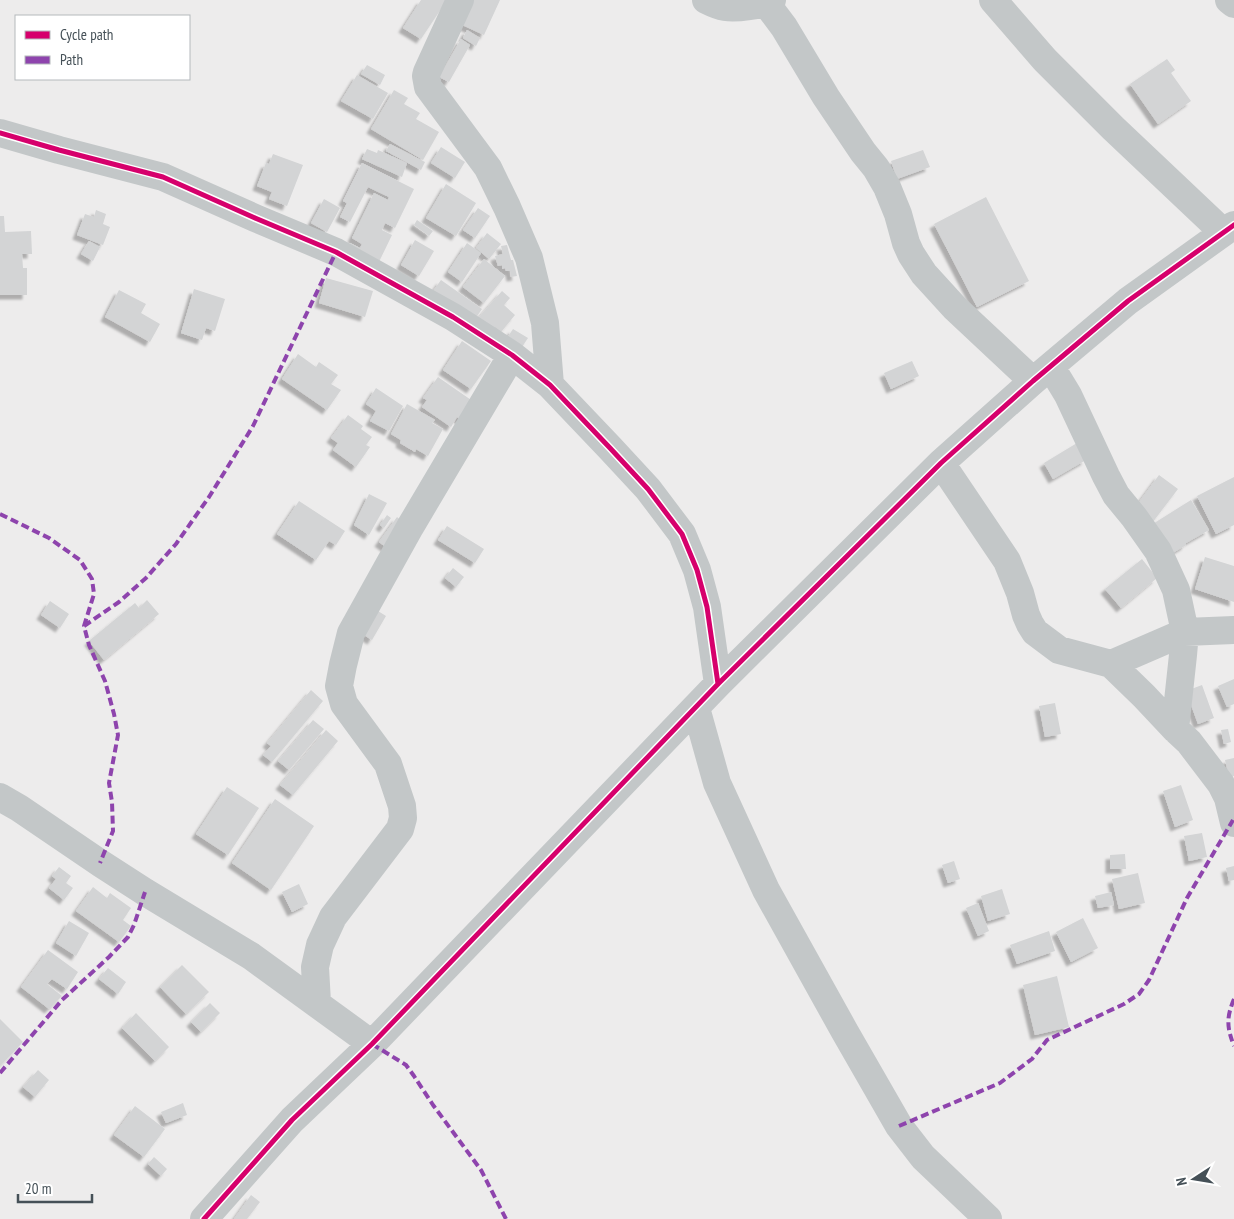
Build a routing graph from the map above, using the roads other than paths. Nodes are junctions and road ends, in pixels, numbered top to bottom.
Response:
1 (460, 0) edge
2 (706, 0) edge
3 (993, 0) edge
4 (1229, 0) edge
5 (769, 1) edge
6 (1234, 4) edge
7 (0, 133) edge
8 (1229, 228) edge
9 (512, 355) junction
10 (1042, 374) junction
11 (550, 385) junction
12 (941, 463) junction
13 (1234, 630) edge
14 (1184, 632) junction
15 (1111, 664) junction
16 (718, 684) junction
17 (696, 708) junction
18 (1175, 729) junction
19 (0, 797) edge
20 (1234, 823) edge
21 (317, 1003) junction
22 (372, 1044) junction
23 (204, 1219) edge
24 (988, 1219) edge

1 - 11 street
2 - 5 street
3 - 8 street
4 - 6 street
5 - 10 street
7 - 9 street
8 - 10 street
9 - 11 street
9 - 21 street
10 - 12 street
10 - 14 street
11 - 16 street
12 - 15 street
12 - 16 street
13 - 14 street
14 - 15 street
14 - 18 street
15 - 18 street
16 - 17 street
17 - 22 street
17 - 24 street
18 - 20 street
19 - 21 street
21 - 22 street
22 - 23 street

